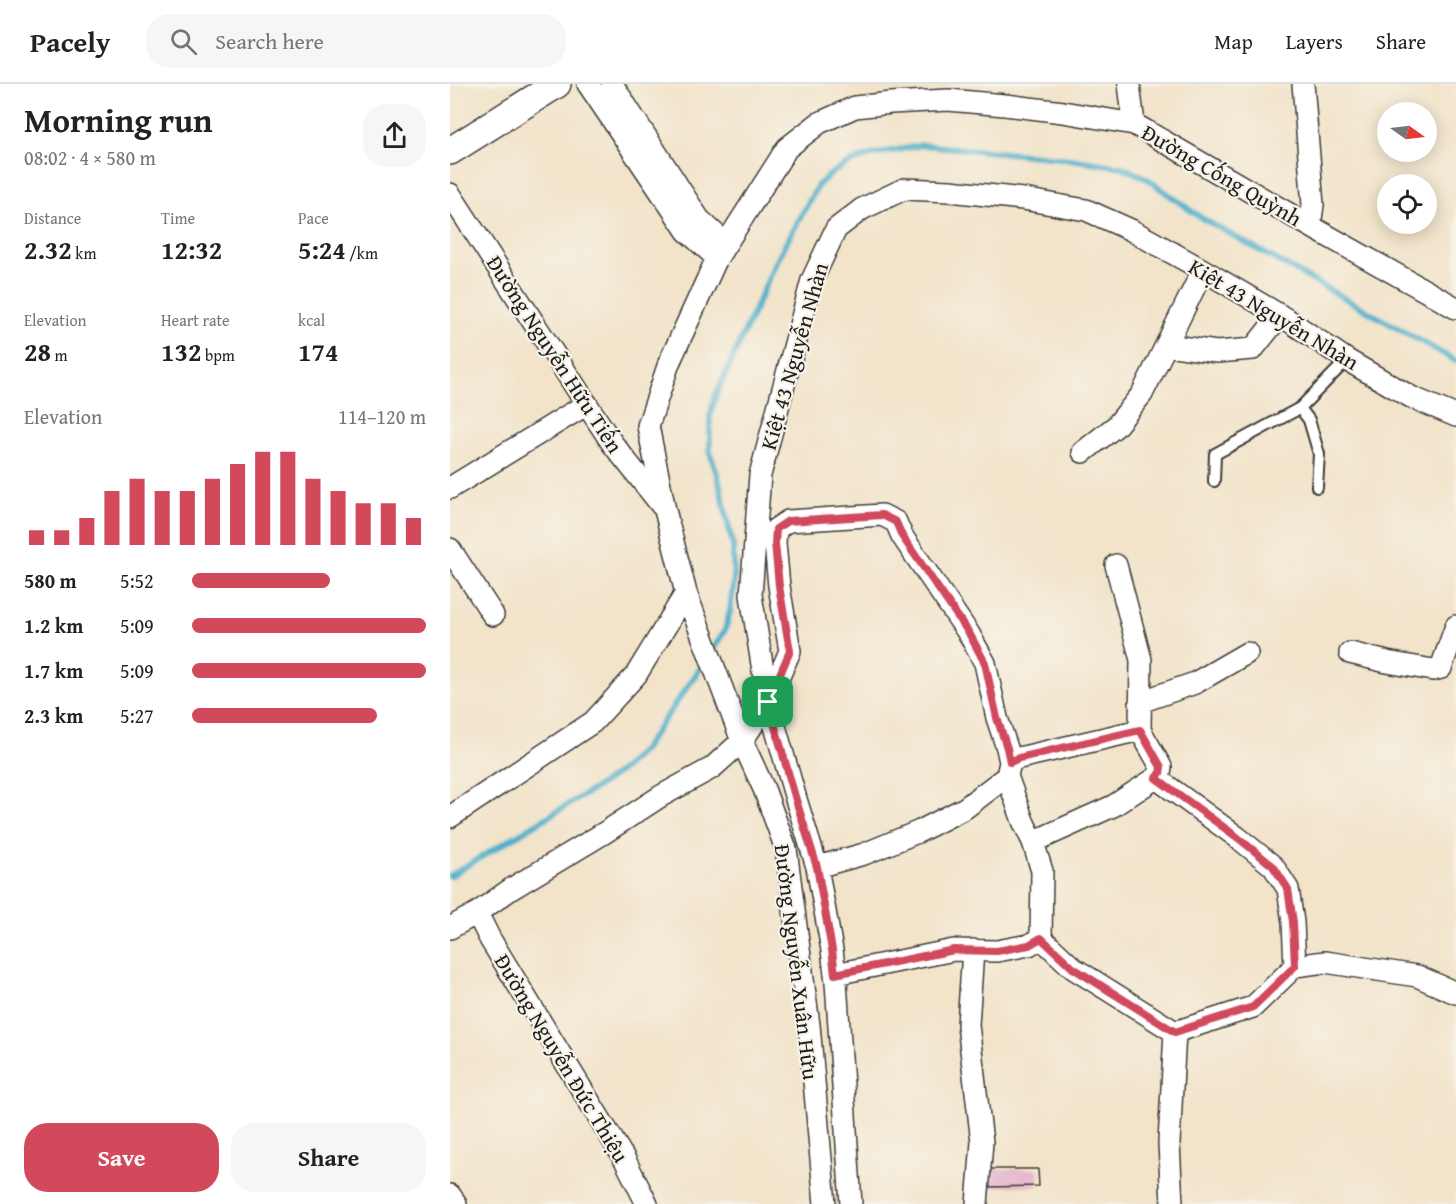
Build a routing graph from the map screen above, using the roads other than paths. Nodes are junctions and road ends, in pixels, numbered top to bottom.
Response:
1 (557, 84) edge
2 (588, 84) edge
3 (612, 84) edge
4 (1129, 84) edge
5 (1303, 84) edge
6 (1134, 124) junction
7 (450, 151) edge
8 (450, 194) edge
9 (1310, 226) junction
10 (721, 251) junction
11 (1203, 270) junction
12 (1456, 308) edge
13 (1280, 315) junction
14 (1167, 345) junction
15 (1347, 360) junction
16 (587, 404) junction
17 (1300, 408) junction
18 (1456, 416) edge
19 (1083, 452) dead end
20 (1214, 481) dead end
21 (1317, 487) dead end
22 (450, 489) edge
23 (665, 510) junction
24 (450, 549) edge
25 (1116, 566) dead end
26 (686, 593) junction
27 (493, 615) dead end
28 (1456, 626) edge
29 (1452, 649) edge
30 (1247, 652) dead end
31 (1350, 653) dead end
32 (768, 702) junction
33 (1140, 702) junction
34 (1140, 730) junction
35 (742, 741) junction
36 (1008, 769) junction
37 (1156, 778) junction
38 (450, 817) edge
39 (1033, 842) junction
40 (817, 867) junction
41 (477, 913) junction
42 (450, 928) edge
43 (1041, 938) junction
44 (973, 950) junction
45 (1295, 966) junction
46 (835, 974) junction
47 (1456, 993) edge
48 (1175, 1032) junction
49 (450, 1195) edge
50 (456, 1204) edge
51 (647, 1204) edge
52 (825, 1204) edge
53 (851, 1204) edge
54 (977, 1204) edge
55 (1172, 1204) edge

1 - 7 street
2 - 10 street
3 - 10 street
4 - 6 street
5 - 9 street
6 - 9 street, Đường Cống Quỳnh
6 - 10 street, Đường Cống Quỳnh
8 - 16 street, Đường Nguyễn Hữu Tiến
9 - 12 street, Đường Cống Quỳnh
10 - 23 street, Đường Cống Quỳnh
11 - 13 street, Kiệt 43 Nguyễn Nhàn
11 - 14 street
11 - 32 street, Kiệt 43 Nguyễn Nhàn
13 - 14 street
13 - 15 street, Kiệt 43 Nguyễn Nhàn
14 - 19 street
15 - 17 lane
15 - 18 street, Kiệt 43 Nguyễn Nhàn
16 - 22 street
16 - 23 street, Đường Nguyễn Hữu Tiến
17 - 20 lane
17 - 21 lane
23 - 26 street, Đường Cống Quỳnh
24 - 27 street
25 - 33 street
26 - 35 street, Đường Nguyễn Xuân Hữu
26 - 38 street
28 - 29 street
29 - 31 street
30 - 33 street
32 - 35 street
32 - 36 street
32 - 40 street, Đường Nguyễn Xuân Hữu
33 - 34 street
34 - 36 street
34 - 37 street
35 - 41 street
35 - 52 street, Đường Nguyễn Xuân Hữu
36 - 39 street
36 - 40 street
37 - 39 street
37 - 45 street
39 - 43 street
40 - 46 street, Đường Nguyễn Xuân Hữu
41 - 42 street
41 - 51 street, Đường Nguyễn Đức Thiệu
43 - 44 street
43 - 48 street
44 - 46 street
44 - 54 street
45 - 47 street
45 - 48 street
46 - 53 street, Đường Nguyễn Xuân Hữu
48 - 55 street
49 - 50 street

